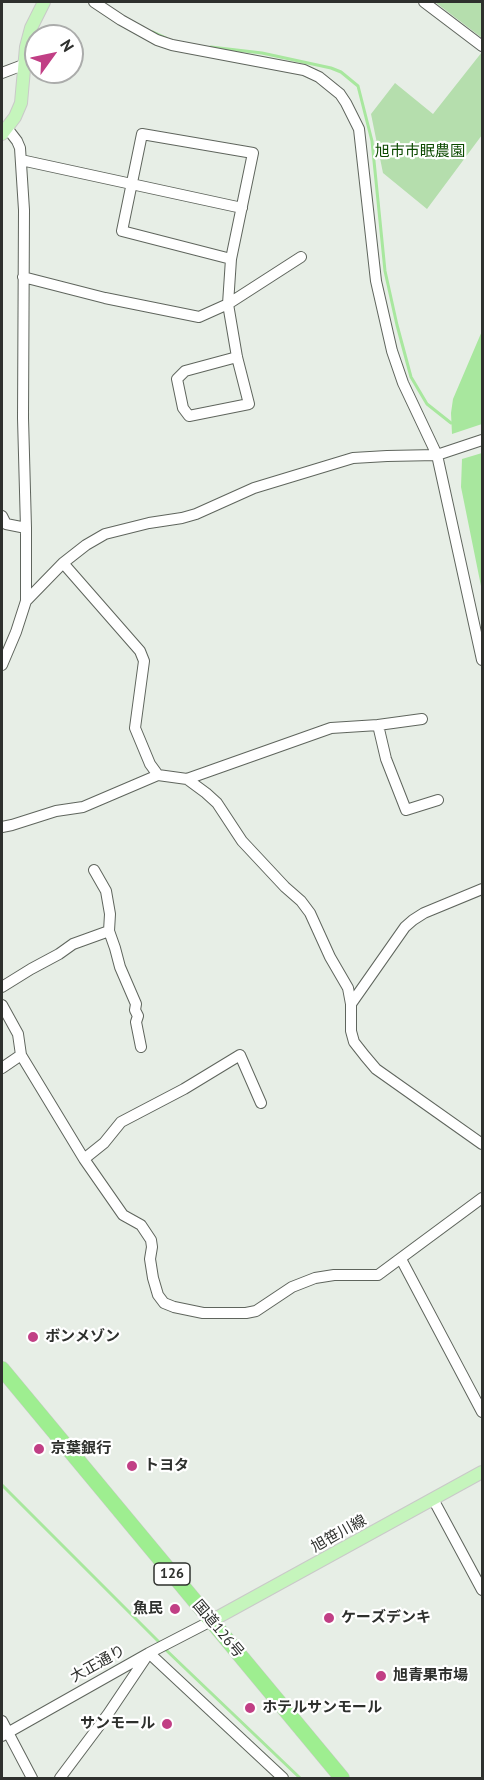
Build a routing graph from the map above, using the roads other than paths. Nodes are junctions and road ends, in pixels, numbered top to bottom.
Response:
1 (44, 2) edge
2 (94, 2) edge
3 (424, 2) edge
4 (483, 46) edge
5 (23, 65) junction
6 (2, 73) edge
7 (4, 131) edge
8 (21, 160) junction
9 (133, 184) junction
10 (242, 208) junction
11 (301, 257) dead end
12 (231, 259) junction
13 (23, 277) junction
14 (228, 304) junction
15 (237, 357) junction
16 (483, 440) edge
17 (437, 455) junction
18 (3, 522) edge
19 (26, 528) junction
20 (63, 563) junction
21 (26, 601) junction
22 (483, 660) edge
23 (2, 665) edge
24 (422, 719) dead end
25 (378, 725) junction
26 (158, 775) junction
27 (187, 779) junction
28 (438, 800) dead end
29 (2, 827) edge
30 (94, 870) dead end
31 (483, 889) edge
32 (109, 931) junction
33 (2, 987) edge
34 (351, 1004) junction
35 (2, 1005) edge
36 (141, 1047) dead end
37 (21, 1055) junction
38 (2, 1068) edge
39 (261, 1103) dead end
40 (483, 1144) edge
41 (84, 1159) junction
42 (483, 1198) edge
43 (401, 1259) junction
44 (2, 1369) edge
45 (483, 1412) edge
46 (483, 1472) edge
47 (433, 1499) junction
48 (483, 1590) edge
49 (211, 1621) junction
50 (148, 1653) junction
51 (2, 1721) edge
52 (4, 1734) edge
53 (32, 1779) edge
54 (60, 1779) edge
55 (283, 1779) edge
56 (342, 1779) edge

1 - 5 main road
2 - 17 street
3 - 4 street
5 - 6 street
5 - 7 main road
7 - 8 street
8 - 9 street
8 - 13 street
9 - 10 street
9 - 10 street
9 - 12 street
10 - 12 street
11 - 14 street
12 - 14 street
13 - 14 street
13 - 19 street
14 - 15 street
15 - 15 street
16 - 17 street
17 - 20 street
17 - 22 street
18 - 19 street
19 - 21 street
20 - 21 street
20 - 26 street
21 - 23 street
24 - 25 street
25 - 27 street
25 - 28 street
26 - 27 street
26 - 29 street
27 - 34 street
30 - 32 street
31 - 34 street
32 - 33 street
32 - 36 street
34 - 40 street
35 - 37 street
37 - 38 street
37 - 41 street
39 - 41 street
41 - 43 street
42 - 43 street
43 - 45 street
44 - 49 highway, 国道126号 / 126
46 - 47 main road, 旭笹川線
47 - 48 street
47 - 49 main road, 旭笹川線
49 - 50 street, 大正通り
49 - 56 highway, 国道126号 / 126
50 - 52 street, 大正通り
50 - 54 street
50 - 55 street
51 - 52 street
52 - 53 street

